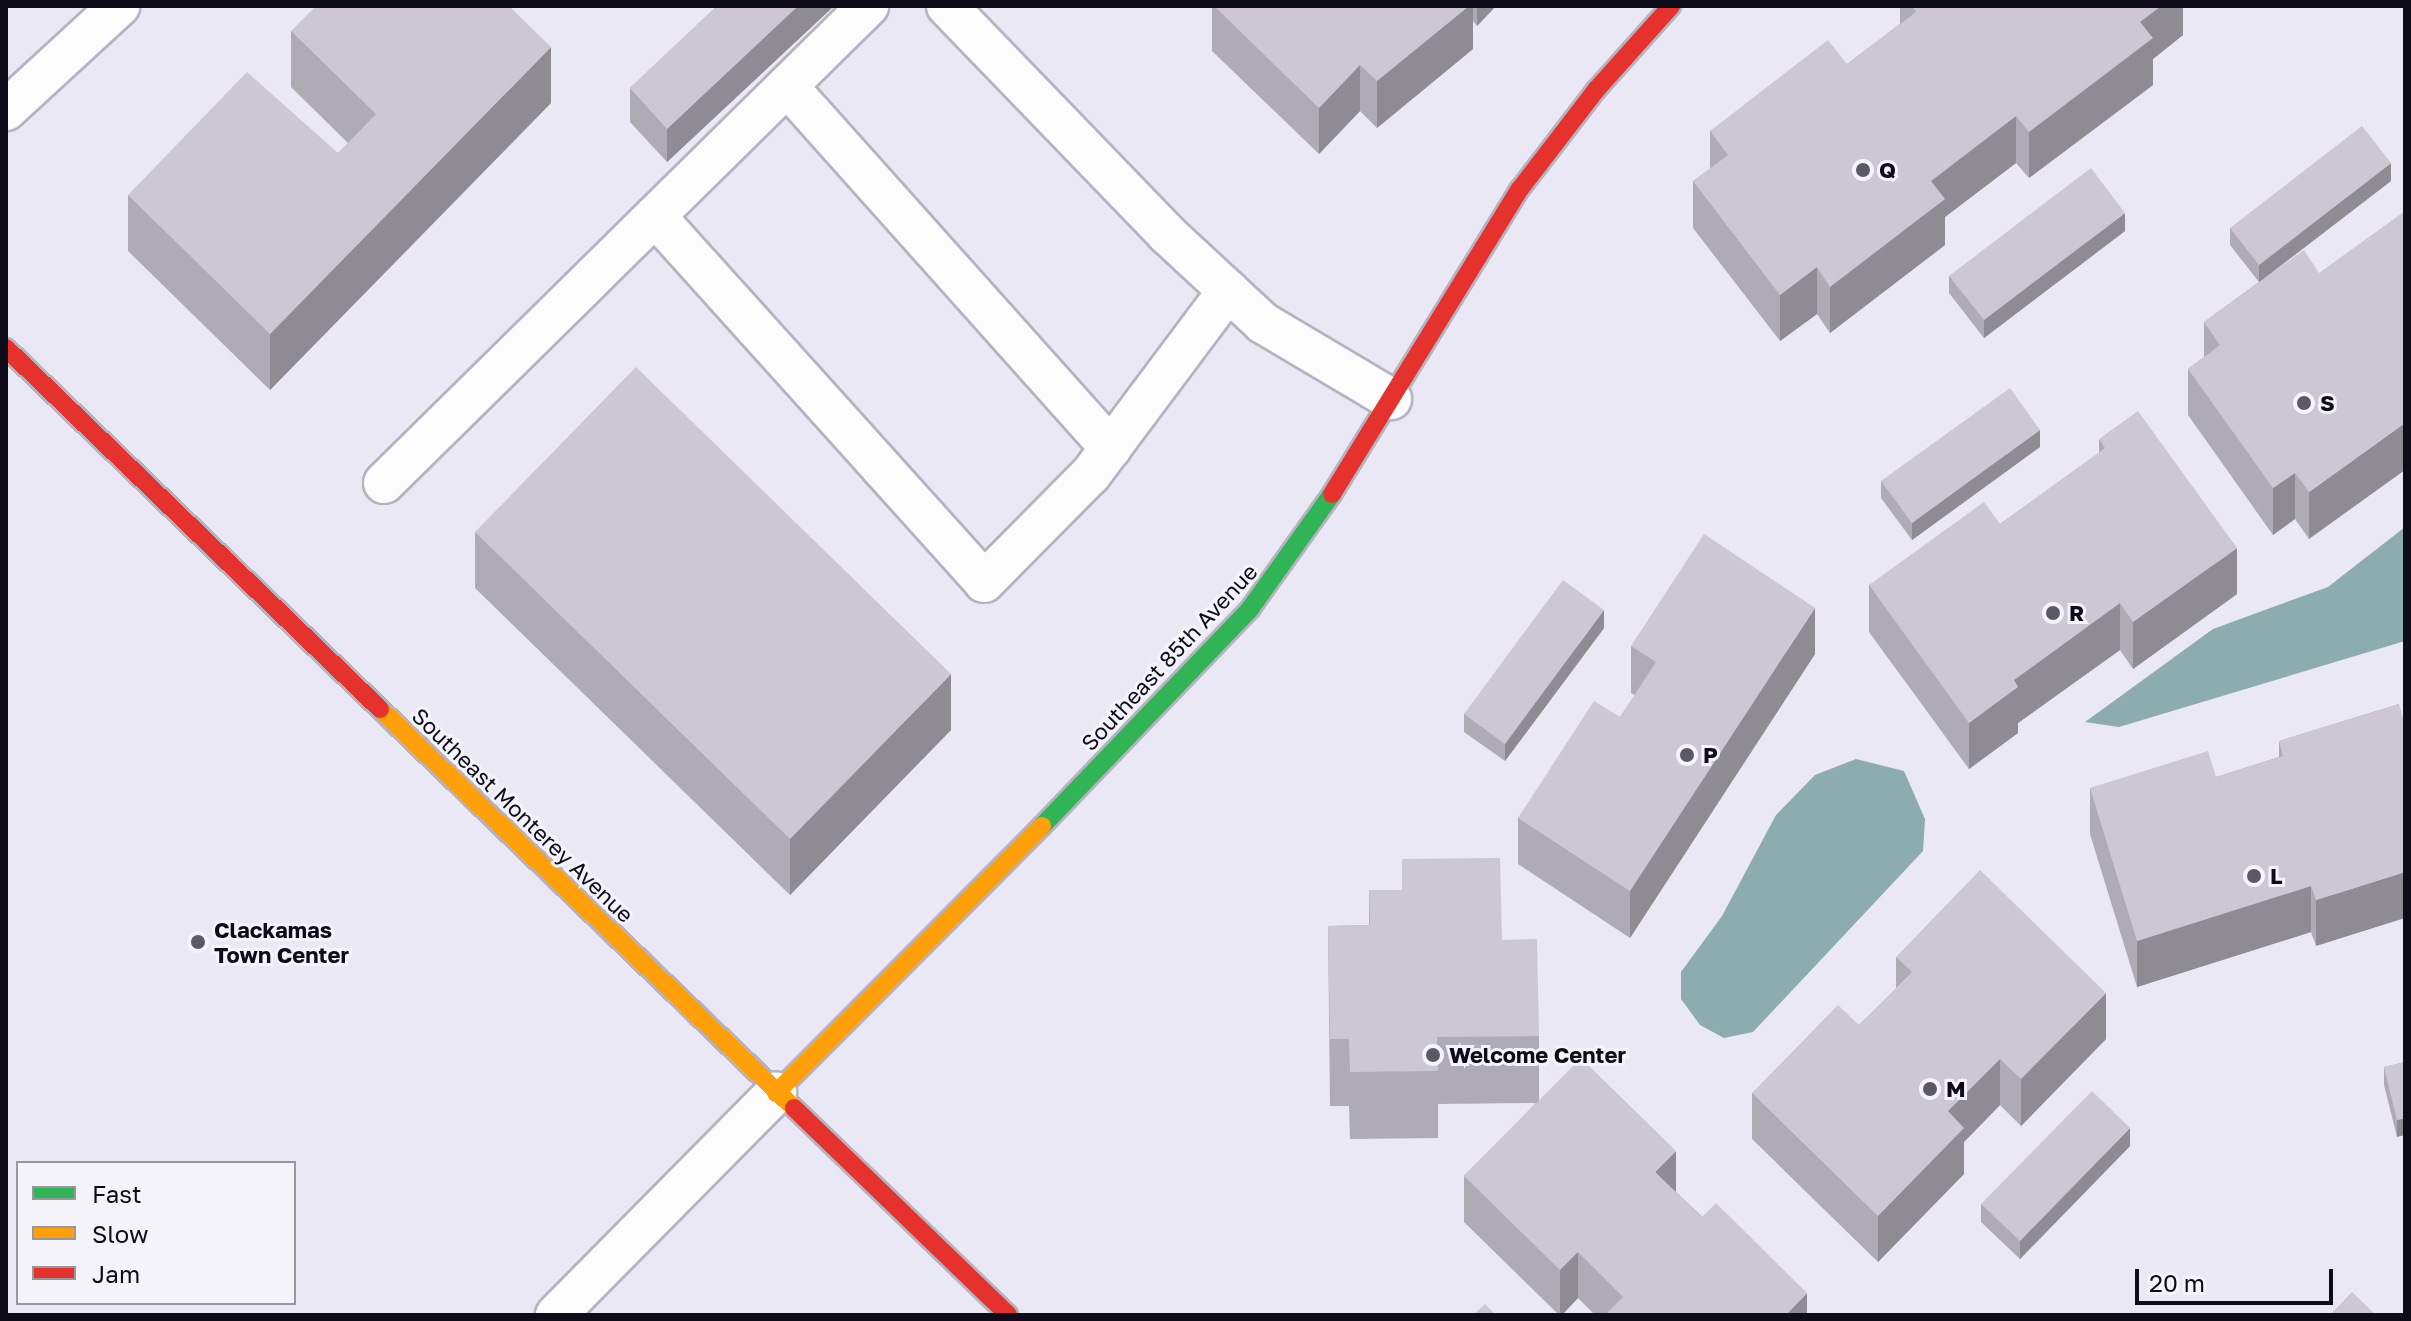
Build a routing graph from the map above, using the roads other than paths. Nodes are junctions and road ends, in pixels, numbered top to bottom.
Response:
1 (119, 6) edge
2 (868, 6) edge
3 (947, 6) edge
4 (1671, 6) edge
5 (787, 86) junction
6 (6, 110) edge
7 (655, 216) junction
8 (1228, 291) junction
9 (6, 348) edge
10 (1391, 399) junction
11 (1111, 448) junction
12 (384, 483) dead end
13 (776, 1093) junction
14 (556, 1315) edge
15 (1008, 1315) edge

1 - 6 lane
2 - 5 lane
3 - 8 lane
4 - 10 street, Southeast 85th Avenue
5 - 7 lane
5 - 11 lane
7 - 11 lane
7 - 12 lane
8 - 10 lane
8 - 11 lane
9 - 13 street, Southeast Monterey Avenue
10 - 13 street, Southeast 85th Avenue
13 - 14 lane
13 - 15 street, Southeast Monterey Avenue

